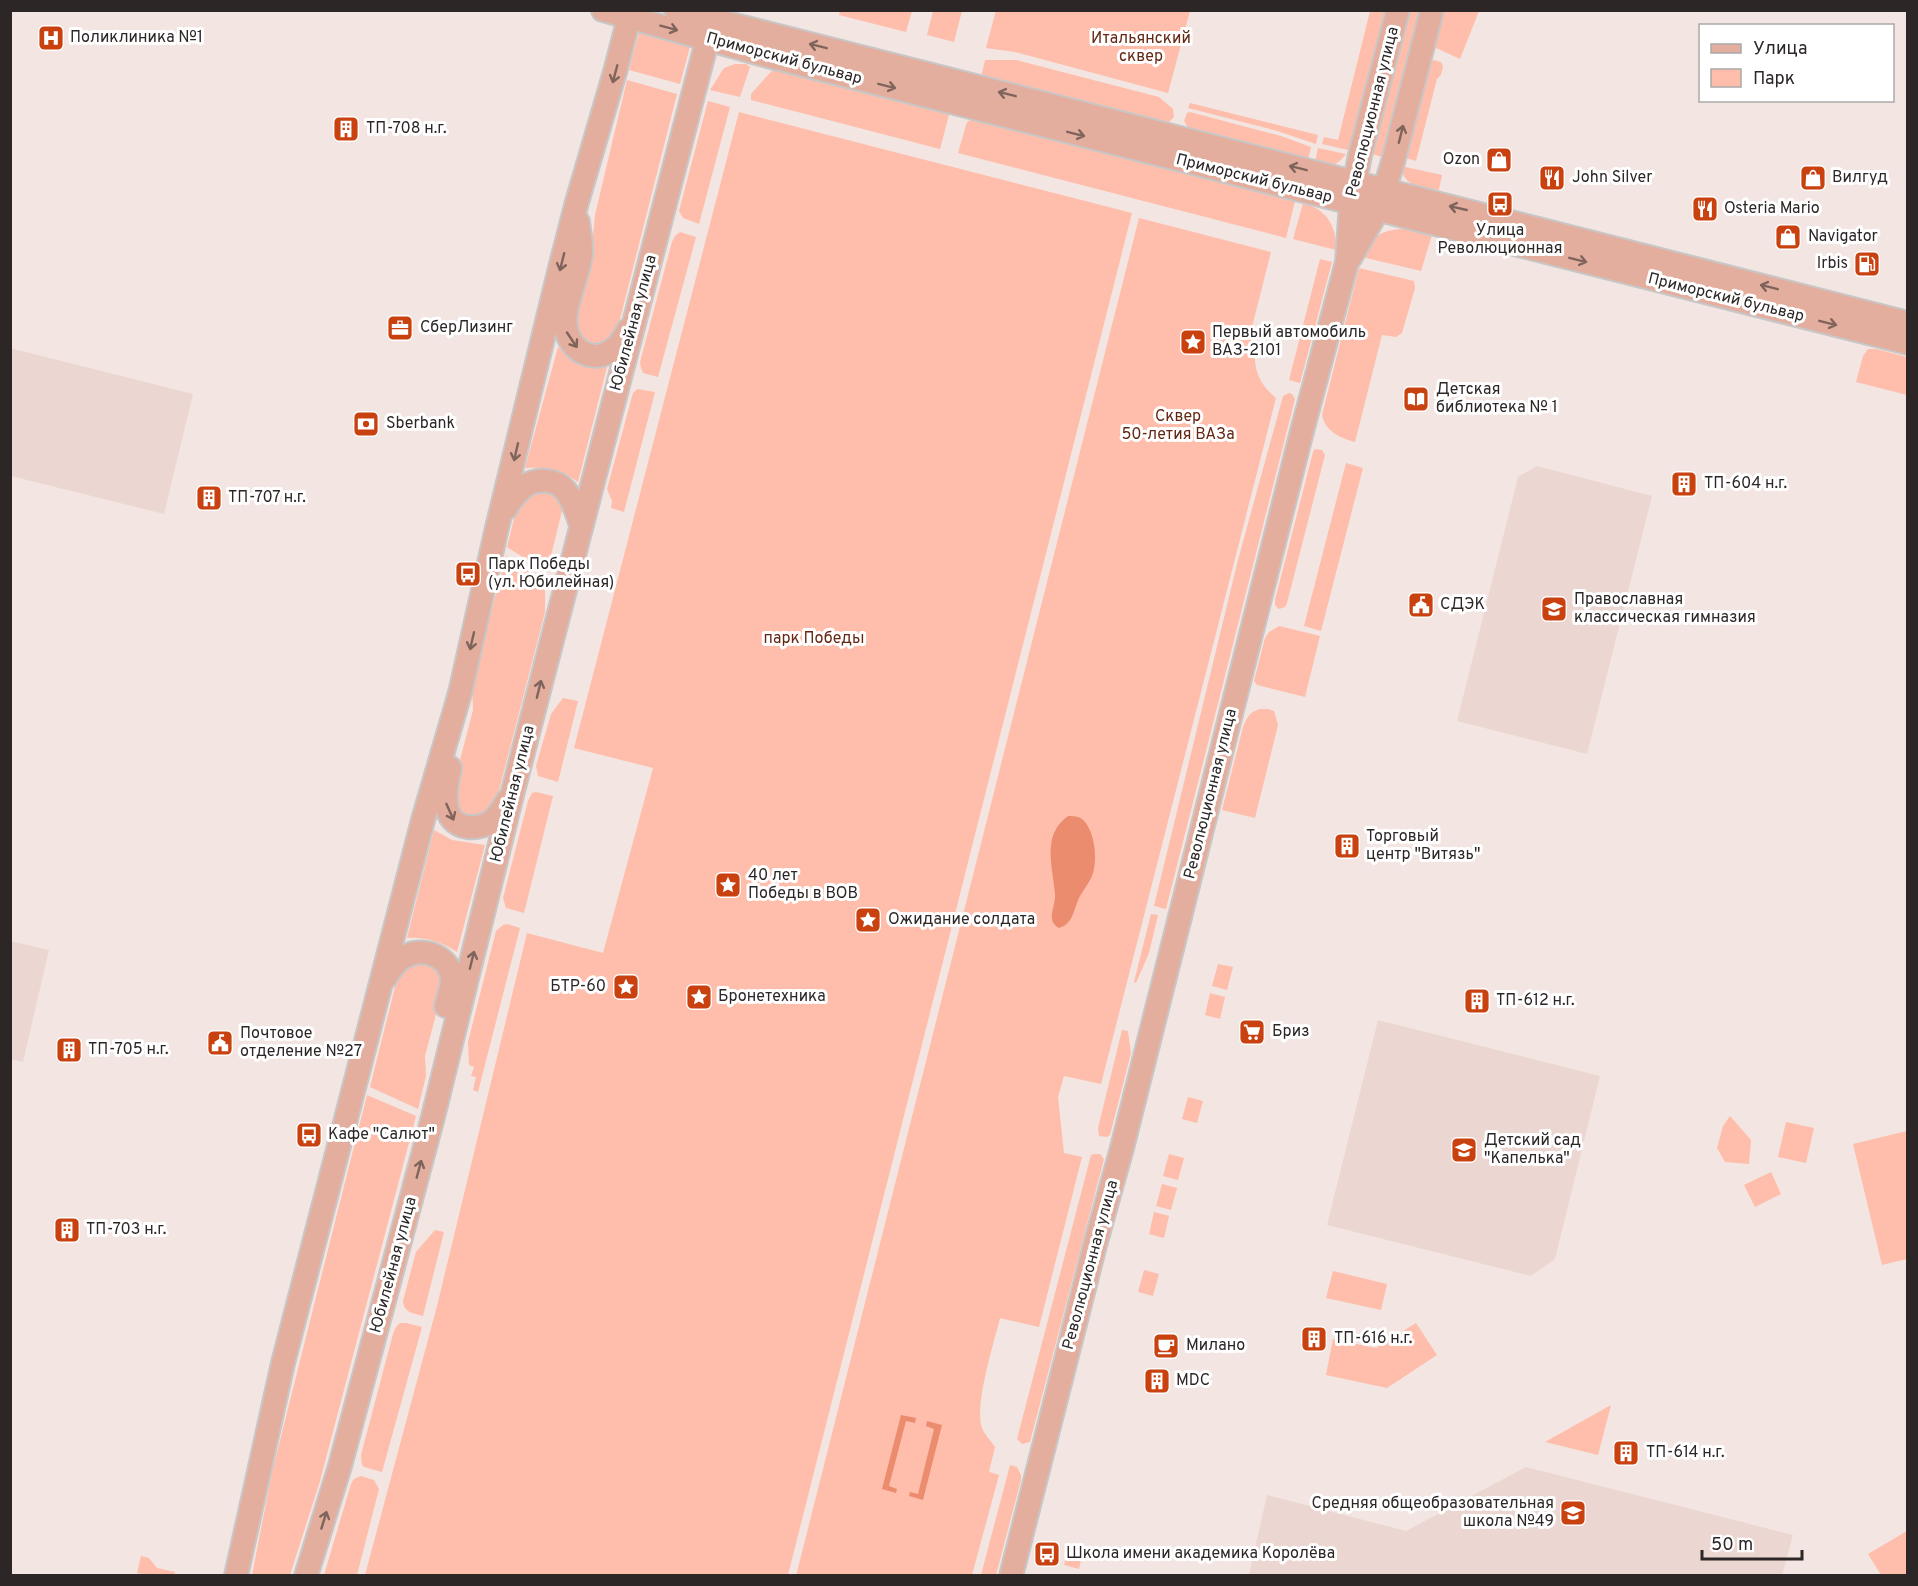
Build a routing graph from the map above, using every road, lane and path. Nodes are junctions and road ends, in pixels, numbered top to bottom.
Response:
1 (603, 10) edge
2 (676, 10) edge
3 (1398, 10) edge
4 (1432, 10) edge
5 (630, 14) edge
6 (712, 23) edge
7 (1353, 193) junction
8 (1382, 200) junction
9 (577, 202) junction
10 (1347, 262) junction
11 (636, 315) junction
12 (1908, 323) edge
13 (1908, 343) edge
14 (501, 516) junction
15 (581, 525) junction
16 (460, 693) junction
17 (512, 795) junction
18 (382, 981) junction
19 (441, 1084) junction
20 (236, 1575) edge
21 (306, 1575) edge
22 (1011, 1575) edge

1 - 5 main road, Приморский бульвар
2 - 6 main road
3 - 7 main road, Революционная улица
8 -> 4 main road, Революционная улица
5 -> 6 main road, Приморский бульвар
5 -> 9 main road
6 - 7 main road, Приморский бульвар
6 - 11 main road, Юбилейная улица
7 - 8 main road, Приморский бульвар
7 - 10 main road, Революционная улица
8 - 10 main road, Революционная улица
12 -> 8 main road
8 -> 13 main road, Приморский бульвар
9 -> 11 main road
9 -> 14 main road
10 - 22 main road, Революционная улица
11 - 15 main road, Юбилейная улица
14 - 15 main road
14 -> 16 main road
17 -> 15 main road, Юбилейная улица
16 -> 17 main road
16 - 18 main road
19 -> 17 main road, Юбилейная улица
18 - 19 main road
18 - 20 main road
21 -> 19 main road, Юбилейная улица

